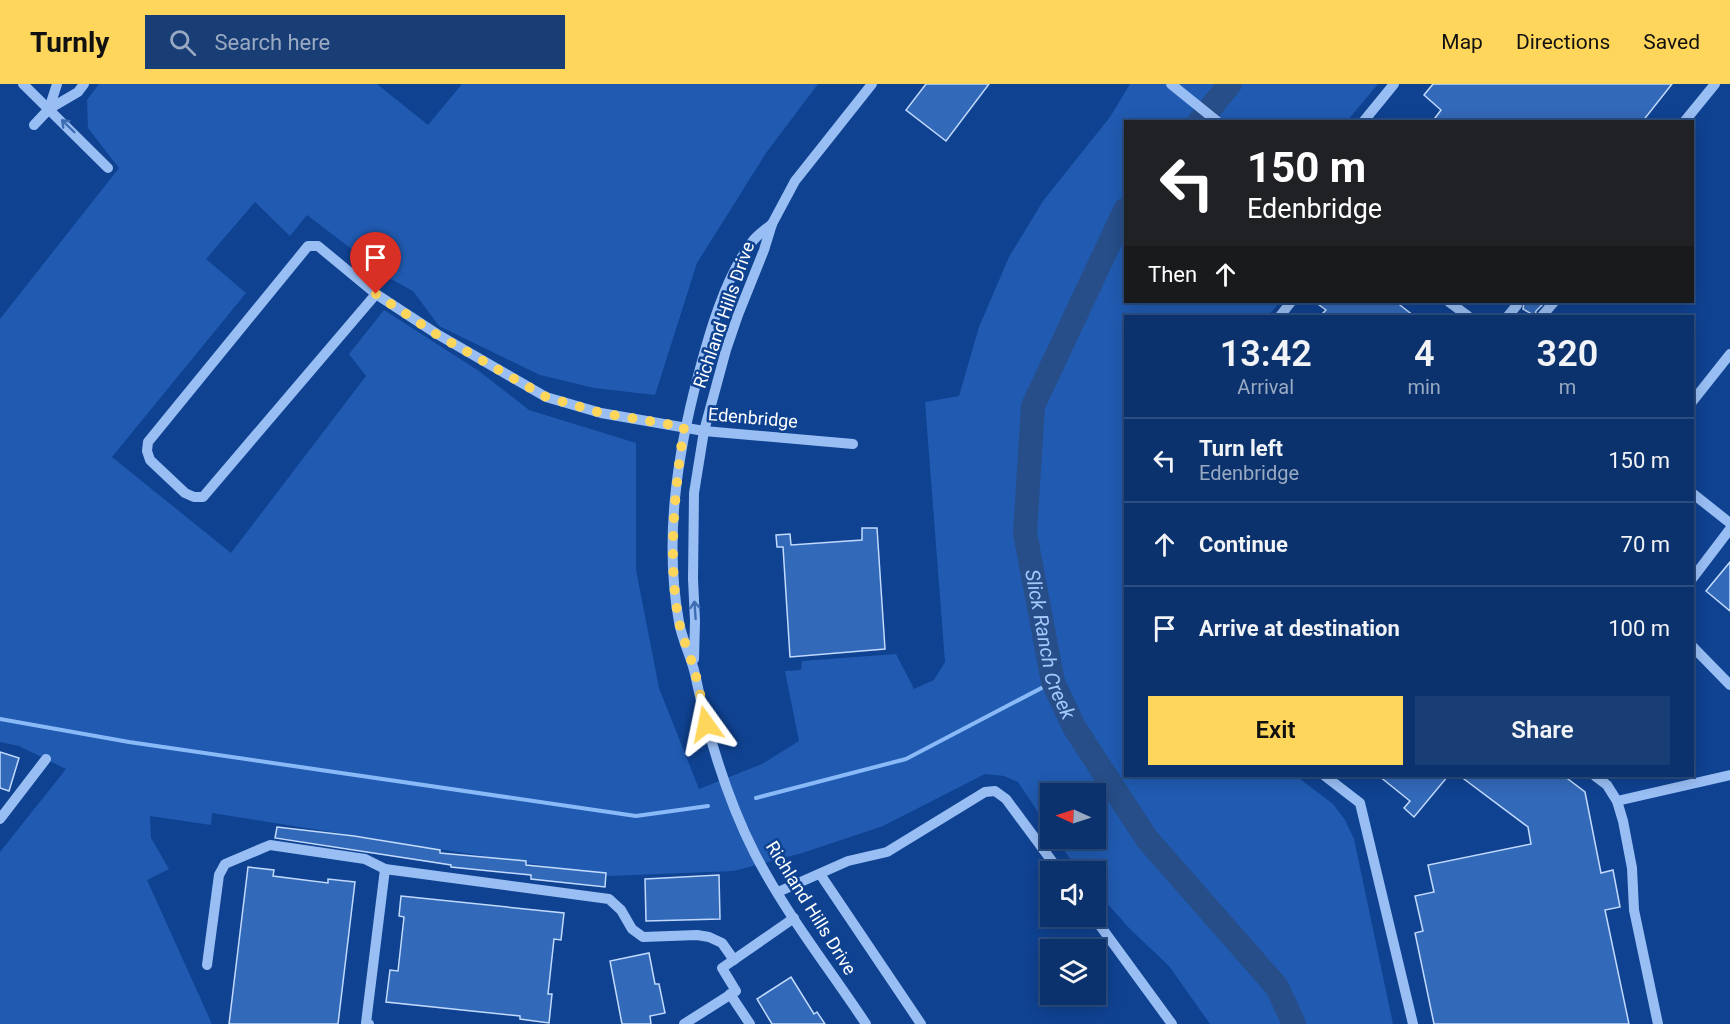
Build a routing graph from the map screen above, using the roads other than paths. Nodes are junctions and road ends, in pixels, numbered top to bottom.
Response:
1 (22, 84) edge
2 (57, 84) edge
3 (84, 84) edge
4 (872, 84) edge
5 (1171, 84) edge
6 (1394, 84) edge
7 (1714, 84) edge
8 (49, 109) junction
9 (1216, 120) edge
10 (1365, 120) edge
11 (1686, 120) edge
12 (34, 125) dead end
13 (108, 168) dead end
14 (772, 224) junction
15 (376, 294) junction
16 (1290, 303) edge
17 (1450, 303) edge
18 (1553, 303) edge
19 (1517, 305) dead end
20 (1281, 315) edge
21 (1467, 315) edge
22 (1509, 315) edge
23 (1543, 315) edge
24 (1730, 354) edge
25 (1694, 399) edge
26 (684, 427) junction
27 (704, 431) junction
28 (853, 444) dead end
29 (1694, 495) edge
30 (1730, 523) edge
31 (1730, 529) edge
32 (1694, 576) edge
33 (1694, 648) edge
34 (694, 669) junction
35 (1730, 685) edge
36 (46, 759) dead end
37 (1730, 775) edge
38 (1326, 777) edge
39 (1596, 777) edge
40 (1617, 801) junction
41 (0, 819) edge
42 (1052, 861) edge
43 (385, 870) junction
44 (820, 874) junction
45 (778, 892) junction
46 (794, 918) junction
47 (1101, 927) edge
48 (734, 960) junction
49 (207, 965) dead end
50 (730, 994) junction
51 (367, 1024) edge
52 (684, 1024) edge
53 (750, 1024) edge
54 (866, 1024) edge
55 (921, 1024) edge
56 (1172, 1024) edge
57 (1413, 1024) edge
58 (1658, 1024) edge

1 - 8 street
2 - 8 street
3 - 8 street
4 - 14 street, Richland Hills Drive
5 - 9 street
6 - 10 street
7 - 11 street
8 - 12 street
13 -> 8 street
14 - 26 street, Richland Hills Drive
14 - 27 street, Richland Hills Drive
15 - 15 street, Edenbridge
15 - 26 street, Edenbridge
16 - 20 street
17 - 21 street
18 - 23 street
19 - 22 street
24 - 25 street
26 - 27 street, Edenbridge
26 - 34 street, Richland Hills Drive
27 - 28 street, Edenbridge
34 -> 27 street, Richland Hills Drive
29 - 30 street
31 - 32 street
33 - 35 street
34 - 45 street, Richland Hills Drive
36 - 41 street
37 - 40 street
38 - 57 street
39 - 40 street
40 - 58 street
42 - 44 street
43 - 48 street
43 - 49 street
43 - 51 street
44 - 45 street
44 - 55 street
45 - 46 street, Richland Hills Drive
46 - 48 street
46 - 54 street, Richland Hills Drive
47 - 56 street
48 - 50 street
50 - 52 street
50 - 53 street

